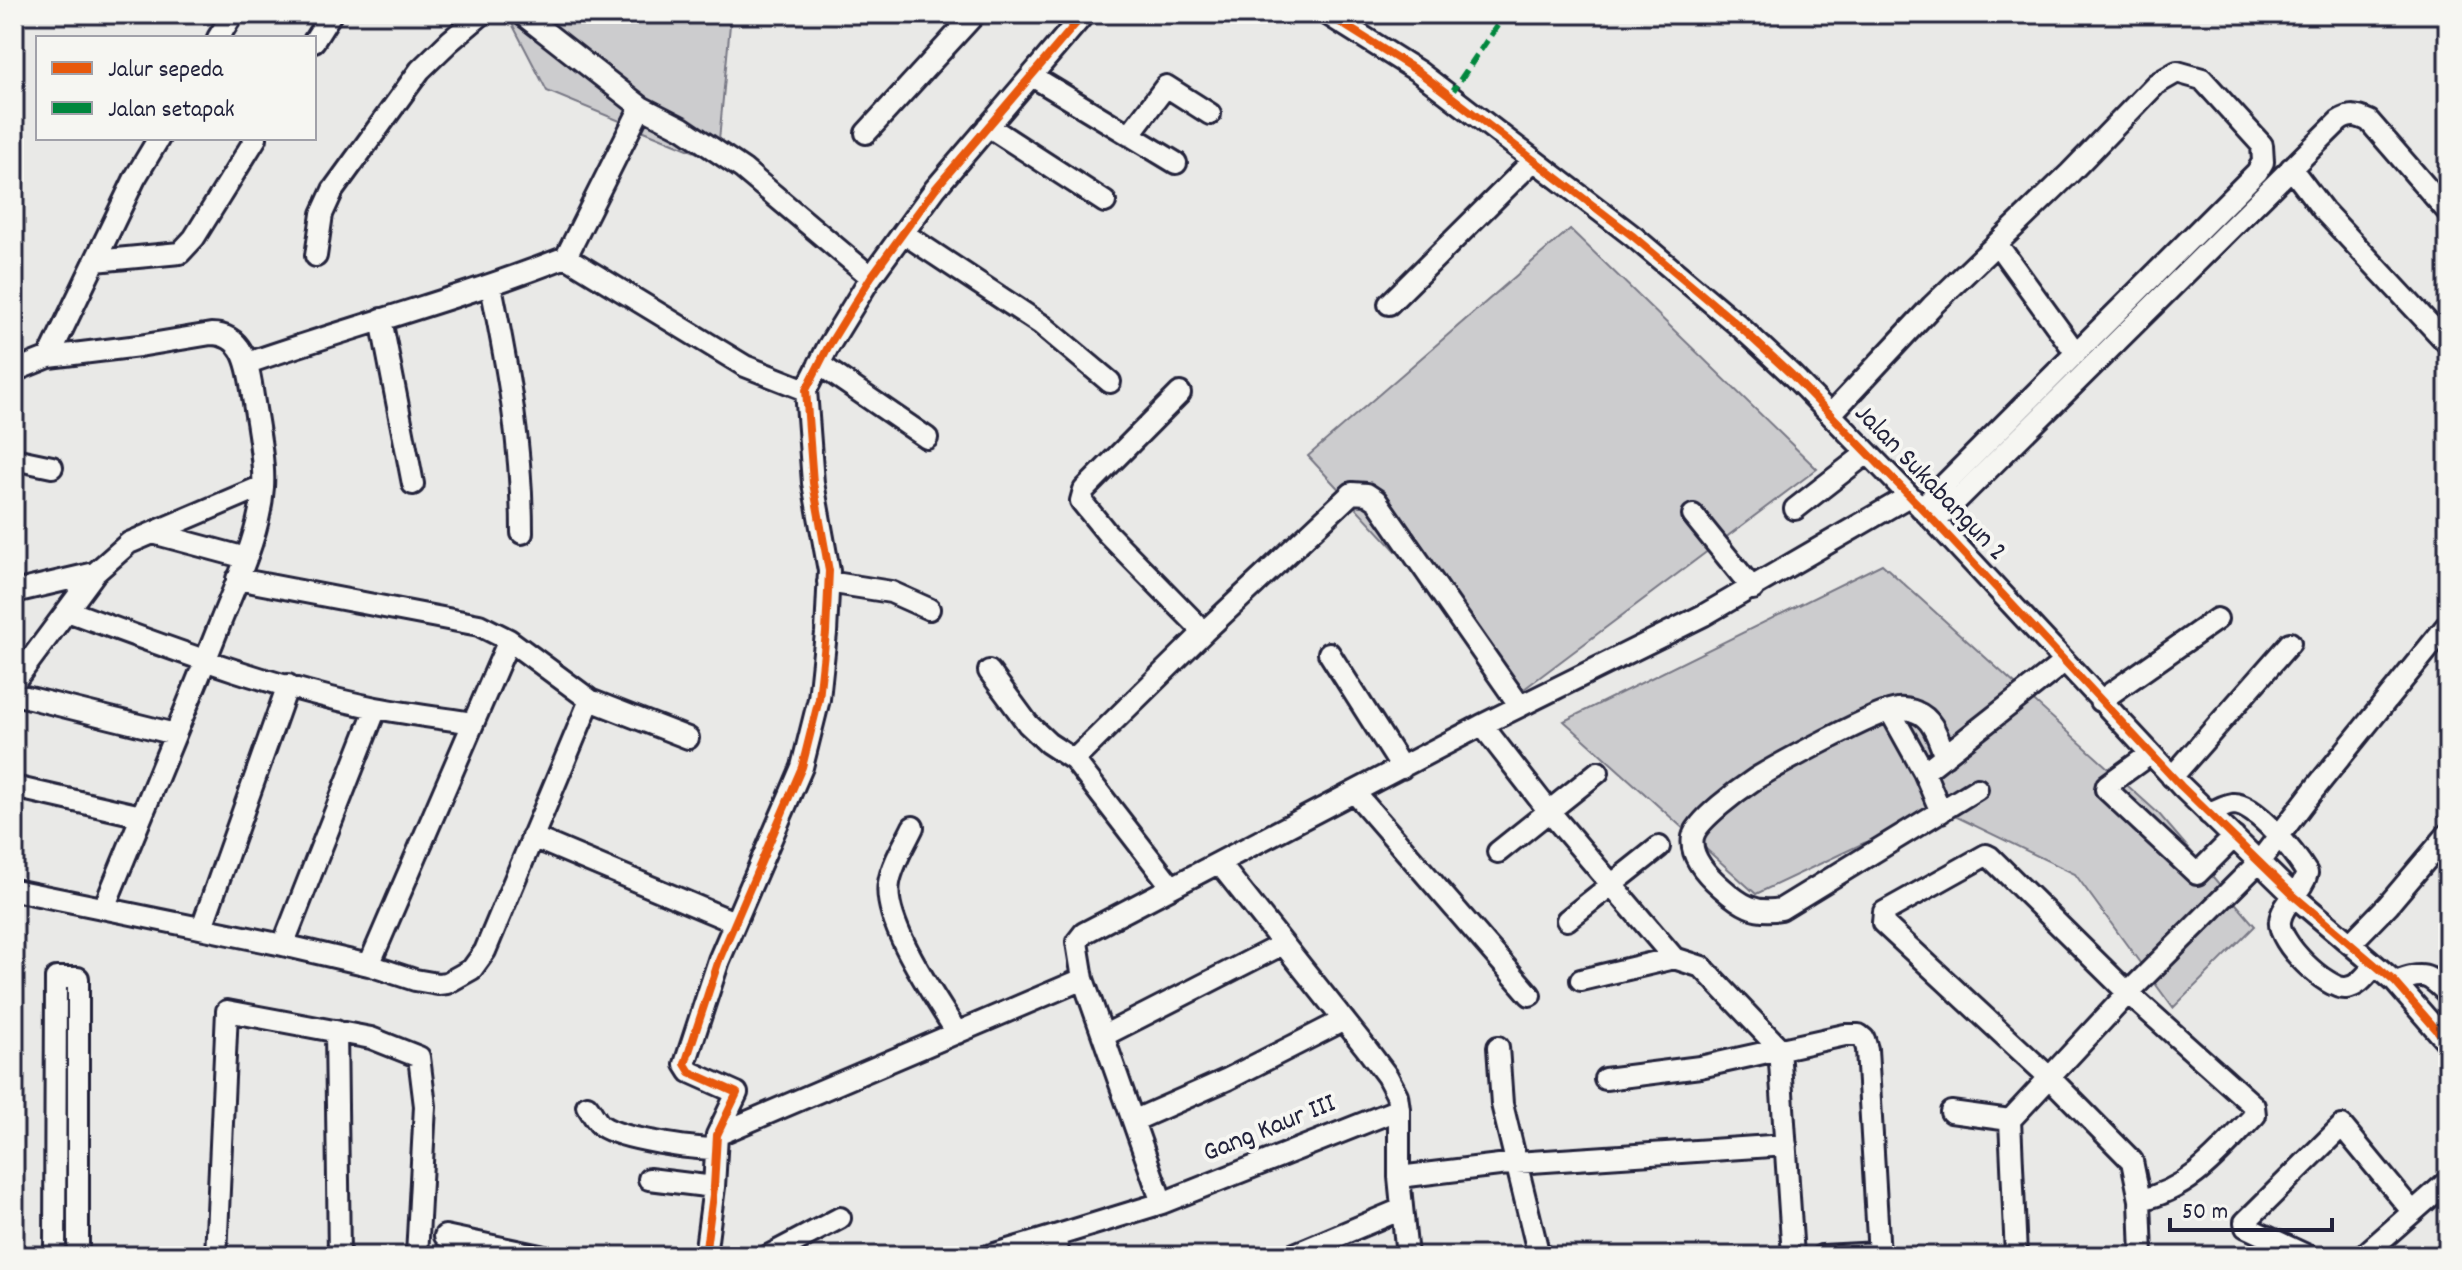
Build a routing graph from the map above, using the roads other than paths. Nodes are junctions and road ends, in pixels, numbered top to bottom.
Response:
1 (233, 14) edge
2 (331, 14) edge
3 (482, 14) edge
4 (522, 14) edge
5 (975, 14) edge
6 (1084, 14) edge
7 (1327, 14) edge
8 (219, 36) edge
9 (316, 38) edge
10 (1032, 76) junction
11 (641, 107) junction
12 (1210, 114) dead end
13 (988, 126) junction
14 (866, 133) dead end
15 (1129, 135) junction
16 (158, 140) edge
17 (255, 140) edge
18 (1533, 161) junction
19 (1176, 163) dead end
20 (2291, 168) junction
21 (1105, 202) dead end
22 (2448, 212) edge
23 (903, 233) junction
24 (1997, 244) junction
25 (316, 256) dead end
26 (566, 257) junction
27 (95, 261) junction
28 (871, 277) junction
29 (491, 286) junction
30 (1389, 304) dead end
31 (381, 319) junction
32 (2448, 342) edge
33 (2076, 353) junction
34 (49, 357) junction
35 (248, 363) junction
36 (819, 364) junction
37 (14, 371) edge
38 (1110, 382) dead end
39 (806, 390) junction
40 (1180, 393) dead end
41 (1831, 414) junction
42 (927, 438) dead end
43 (1867, 453) junction
44 (14, 459) edge
45 (52, 467) dead end
46 (413, 484) dead end
47 (263, 486) junction
48 (1795, 509) dead end
49 (1922, 509) junction
50 (1693, 515) dead end
51 (153, 533) junction
52 (522, 533) dead end
53 (246, 558) junction
54 (95, 573) junction
55 (237, 579) junction
56 (828, 582) junction
57 (1753, 589) junction
58 (14, 592) edge
59 (929, 609) dead end
60 (68, 611) junction
61 (2217, 619) dead end
62 (2448, 624) edge
63 (1204, 632) junction
64 (509, 640) junction
65 (2290, 643) dead end
66 (1329, 653) dead end
67 (205, 661) junction
68 (2064, 662) junction
69 (989, 671) dead end
70 (14, 682) edge
71 (288, 685) junction
72 (14, 694) edge
73 (590, 700) junction
74 (2100, 701) junction
75 (1520, 706) junction
76 (376, 708) junction
77 (1890, 711) junction
78 (473, 723) junction
79 (1482, 725) junction
80 (175, 734) junction
81 (688, 738) dead end
82 (2150, 754) junction
83 (1945, 756) junction
84 (1074, 760) junction
85 (1402, 768) junction
86 (1598, 772) dead end
87 (1924, 772) junction
88 (2172, 777) junction
89 (14, 787) edge
90 (1977, 789) dead end
91 (1355, 793) junction
92 (1548, 810) junction
93 (1941, 812) junction
94 (2209, 814) junction
95 (141, 816) junction
96 (913, 827) dead end
97 (2448, 834) edge
98 (532, 837) junction
99 (2234, 837) junction
100 (2279, 837) junction
101 (1659, 847) dead end
102 (1498, 852) dead end
103 (2259, 862) junction
104 (1219, 863) junction
105 (1613, 885) junction
106 (1172, 887) junction
107 (14, 890) edge
108 (2294, 896) junction
109 (104, 908) junction
110 (1567, 920) dead end
111 (734, 922) junction
112 (202, 927) junction
113 (1283, 944) junction
114 (2350, 944) junction
115 (283, 945) junction
116 (1674, 958) junction
117 (369, 965) junction
118 (2375, 965) junction
119 (1083, 979) junction
120 (1581, 980) dead end
121 (2395, 982) junction
122 (2128, 993) junction
123 (2448, 994) edge
124 (1530, 995) dead end
125 (1344, 1020) junction
126 (2444, 1030) edge
127 (336, 1031) junction
128 (957, 1033) junction
129 (1103, 1036) junction
130 (1498, 1047) dead end
131 (1779, 1048) junction
132 (2049, 1077) junction
133 (1605, 1079) dead end
134 (587, 1106) dead end
135 (1399, 1109) junction
136 (1951, 1112) dead end
137 (2010, 1120) junction
138 (1133, 1121) junction
139 (717, 1142) junction
140 (1786, 1145) junction
141 (1516, 1163) junction
142 (1399, 1177) junction
143 (649, 1179) dead end
144 (2448, 1181) edge
145 (714, 1187) junction
146 (2140, 1200) junction
147 (1162, 1203) junction
148 (1402, 1209) junction
149 (2412, 1211) junction
150 (840, 1218) dead end
151 (445, 1236) dead end
152 (1057, 1246) edge
153 (1879, 1255) edge
154 (55, 1256) edge
155 (78, 1256) edge
156 (216, 1256) edge
157 (339, 1256) edge
158 (417, 1256) edge
159 (540, 1256) edge
160 (705, 1256) edge
161 (768, 1256) edge
162 (988, 1256) edge
163 (1290, 1256) edge
164 (1407, 1256) edge
165 (1539, 1256) edge
166 (1793, 1256) edge
167 (1822, 1256) edge
168 (2016, 1256) edge
169 (2142, 1256) edge
170 (2308, 1256) edge
171 (2363, 1256) edge

1 - 8 street
2 - 9 street
3 - 25 street
4 - 11 street
5 - 14 street
6 - 10 street
7 - 18 street, Jalan Sukabangun 2
10 - 13 street
10 - 15 street
11 - 26 street
11 - 28 street
12 - 15 street
13 - 21 street
13 - 23 street
15 - 19 street
16 - 27 street
17 - 27 street
18 - 30 street
18 - 41 street, Jalan Sukabangun 2
20 - 22 street
20 - 32 street
20 - 49 street
23 - 28 street
23 - 38 street
24 - 33 street
24 - 33 street
24 - 41 street
26 - 29 street
26 - 39 street
27 - 34 street
28 - 36 street
29 - 31 street
29 - 52 street
31 - 35 street
31 - 46 street
33 - 49 street
34 - 35 street
34 - 37 street
35 - 47 street
36 - 39 street
36 - 42 street
39 - 56 street
40 - 63 street
41 - 43 street, Jalan Sukabangun 2
43 - 48 street
43 - 49 street, Jalan Sukabangun 2
44 - 45 street
47 - 51 street
47 - 53 street
49 - 57 street
49 - 68 street, Jalan Sukabangun 2
50 - 57 street
51 - 53 street
51 - 54 street
53 - 55 street
54 - 58 street
54 - 60 street
55 - 64 street
55 - 67 street
56 - 59 street
56 - 111 street
57 - 75 street
60 - 67 street
60 - 70 street
61 - 74 street
62 - 100 street
63 - 75 street
63 - 84 street
64 - 73 street
64 - 78 street
65 - 88 street
66 - 85 street
67 - 71 street
67 - 80 street
68 - 74 street, Jalan Sukabangun 2
68 - 83 street
69 - 84 street
71 - 76 street
71 - 112 street
72 - 80 street
73 - 81 street
73 - 98 street
74 - 82 street, Jalan Sukabangun 2
75 - 79 street
76 - 78 street
76 - 115 street
77 - 83 street
77 - 87 street
77 - 93 street
78 - 117 street
79 - 85 street
79 - 92 street
80 - 95 street
82 - 88 street, Jalan Sukabangun 2
82 - 99 street
83 - 87 street
84 - 106 street
85 - 91 street
86 - 92 street
87 - 93 street
88 - 94 street, Jalan Sukabangun 2
89 - 95 street
90 - 93 street
91 - 104 street
91 - 124 street
92 - 102 street
92 - 105 street
94 - 99 street, Jalan Sukabangun 2
94 - 100 street
95 - 109 street
96 - 128 street
97 - 114 street
98 - 111 street
98 - 117 street
99 - 103 street, Jalan Sukabangun 2
100 - 103 street
100 - 108 street
101 - 105 street
103 - 108 street, Jalan Sukabangun 2
103 - 122 street
104 - 106 street
104 - 113 street
105 - 110 street
105 - 116 street
106 - 119 street
107 - 109 street
108 - 114 street, Jalan Sukabangun 2
108 - 118 street
109 - 112 street
111 - 139 street
112 - 115 street
113 - 125 street
113 - 129 street
114 - 118 street, Jalan Sukabangun 2
115 - 117 street
116 - 120 street
116 - 131 street
118 - 121 street, Jalan Sukabangun 2
119 - 128 street
119 - 129 street
121 - 123 street
121 - 126 street, Jalan Sukabangun 2
122 - 132 street
122 - 132 street
122 - 146 street
125 - 135 street
125 - 138 street
127 - 156 street
127 - 157 street
127 - 158 street
128 - 139 street
129 - 138 street
130 - 141 street
131 - 133 street
131 - 140 street
131 - 153 street
132 - 137 street
132 - 146 street
134 - 139 street
135 - 142 street
135 - 147 street, Gang Kaur III
136 - 137 street
137 - 168 street
138 - 147 street
139 - 145 street
140 - 141 street
140 - 166 street
141 - 142 street
141 - 165 street
142 - 148 street
143 - 145 street
144 - 149 street
145 - 160 street
146 - 169 street
147 - 152 street, Gang Kaur III
148 - 163 street
148 - 164 street
149 - 170 street
149 - 171 street
150 - 161 street
151 - 159 street
152 - 162 street, Gang Kaur III
153 - 167 street
154 - 155 street

